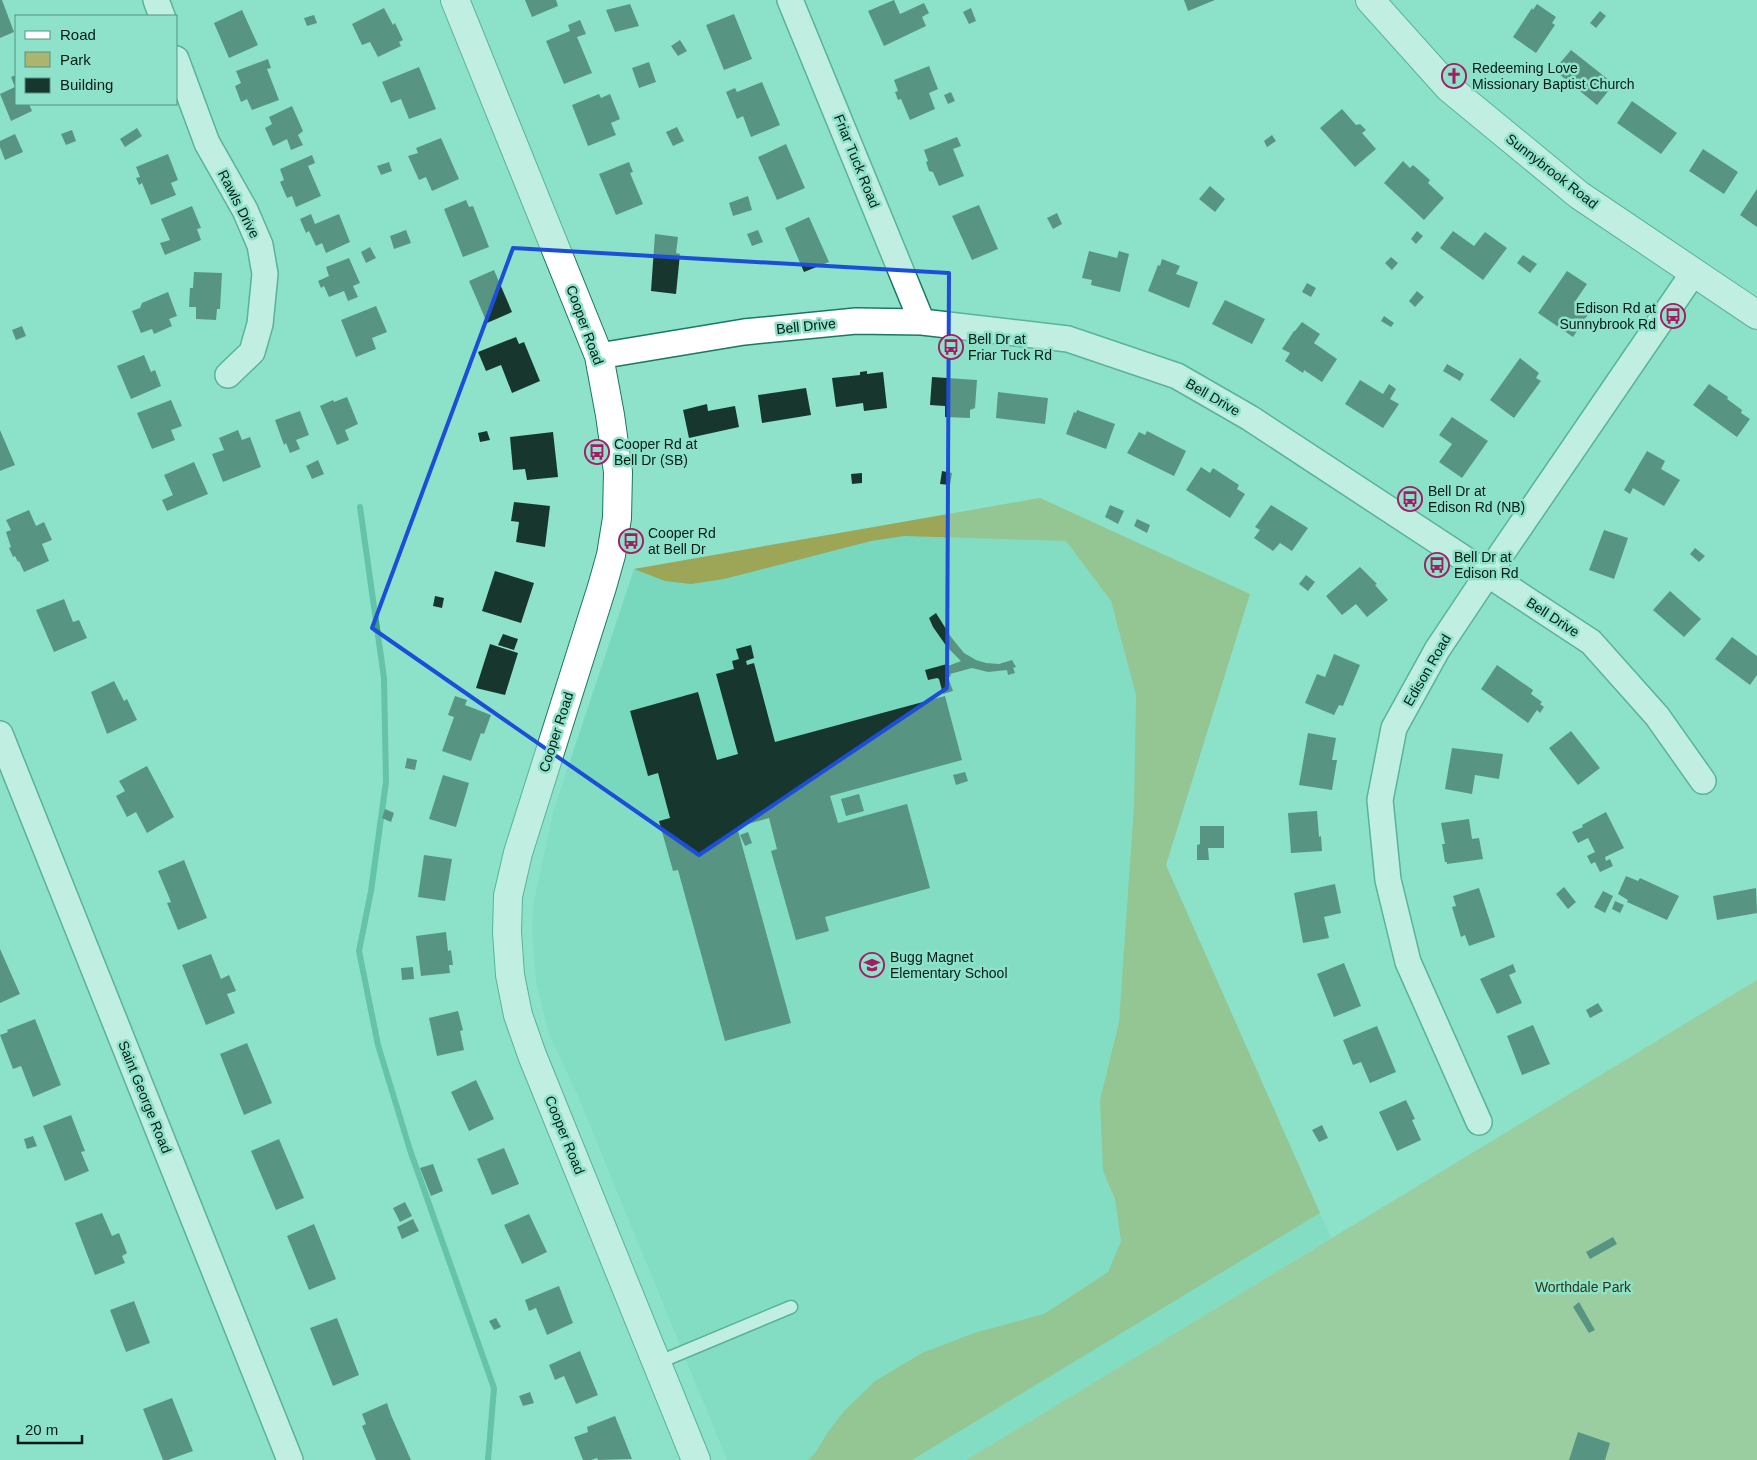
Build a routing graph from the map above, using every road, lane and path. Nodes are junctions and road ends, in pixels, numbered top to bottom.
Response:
1 (156, 0) edge
2 (455, 0) edge
3 (790, 0) edge
4 (1370, 0) edge
5 (162, 15) edge
6 (178, 64) edge
7 (1694, 272) junction
8 (1757, 315) edge
9 (922, 322) junction
10 (599, 356) junction
11 (228, 375) dead end
12 (1487, 574) junction
13 (0, 734) edge
14 (1702, 781) dead end
15 (1479, 1122) dead end
16 (791, 1307) dead end
17 (658, 1363) junction
18 (290, 1460) edge
19 (696, 1460) edge

1 - 5 street
2 - 10 street, Cooper Road
3 - 9 street, Friar Tuck Road
4 - 7 street, Sunnybrook Road
6 - 11 street, Rawls Drive
7 - 8 street, Sunnybrook Road
7 - 12 street, Edison Road
9 - 10 street, Bell Drive
9 - 12 street, Bell Drive
10 - 17 street, Cooper Road
12 - 14 street, Bell Drive
12 - 15 street, Edison Road
13 - 18 street, Saint George Road
16 - 17 lane
17 - 19 street, Cooper Road

